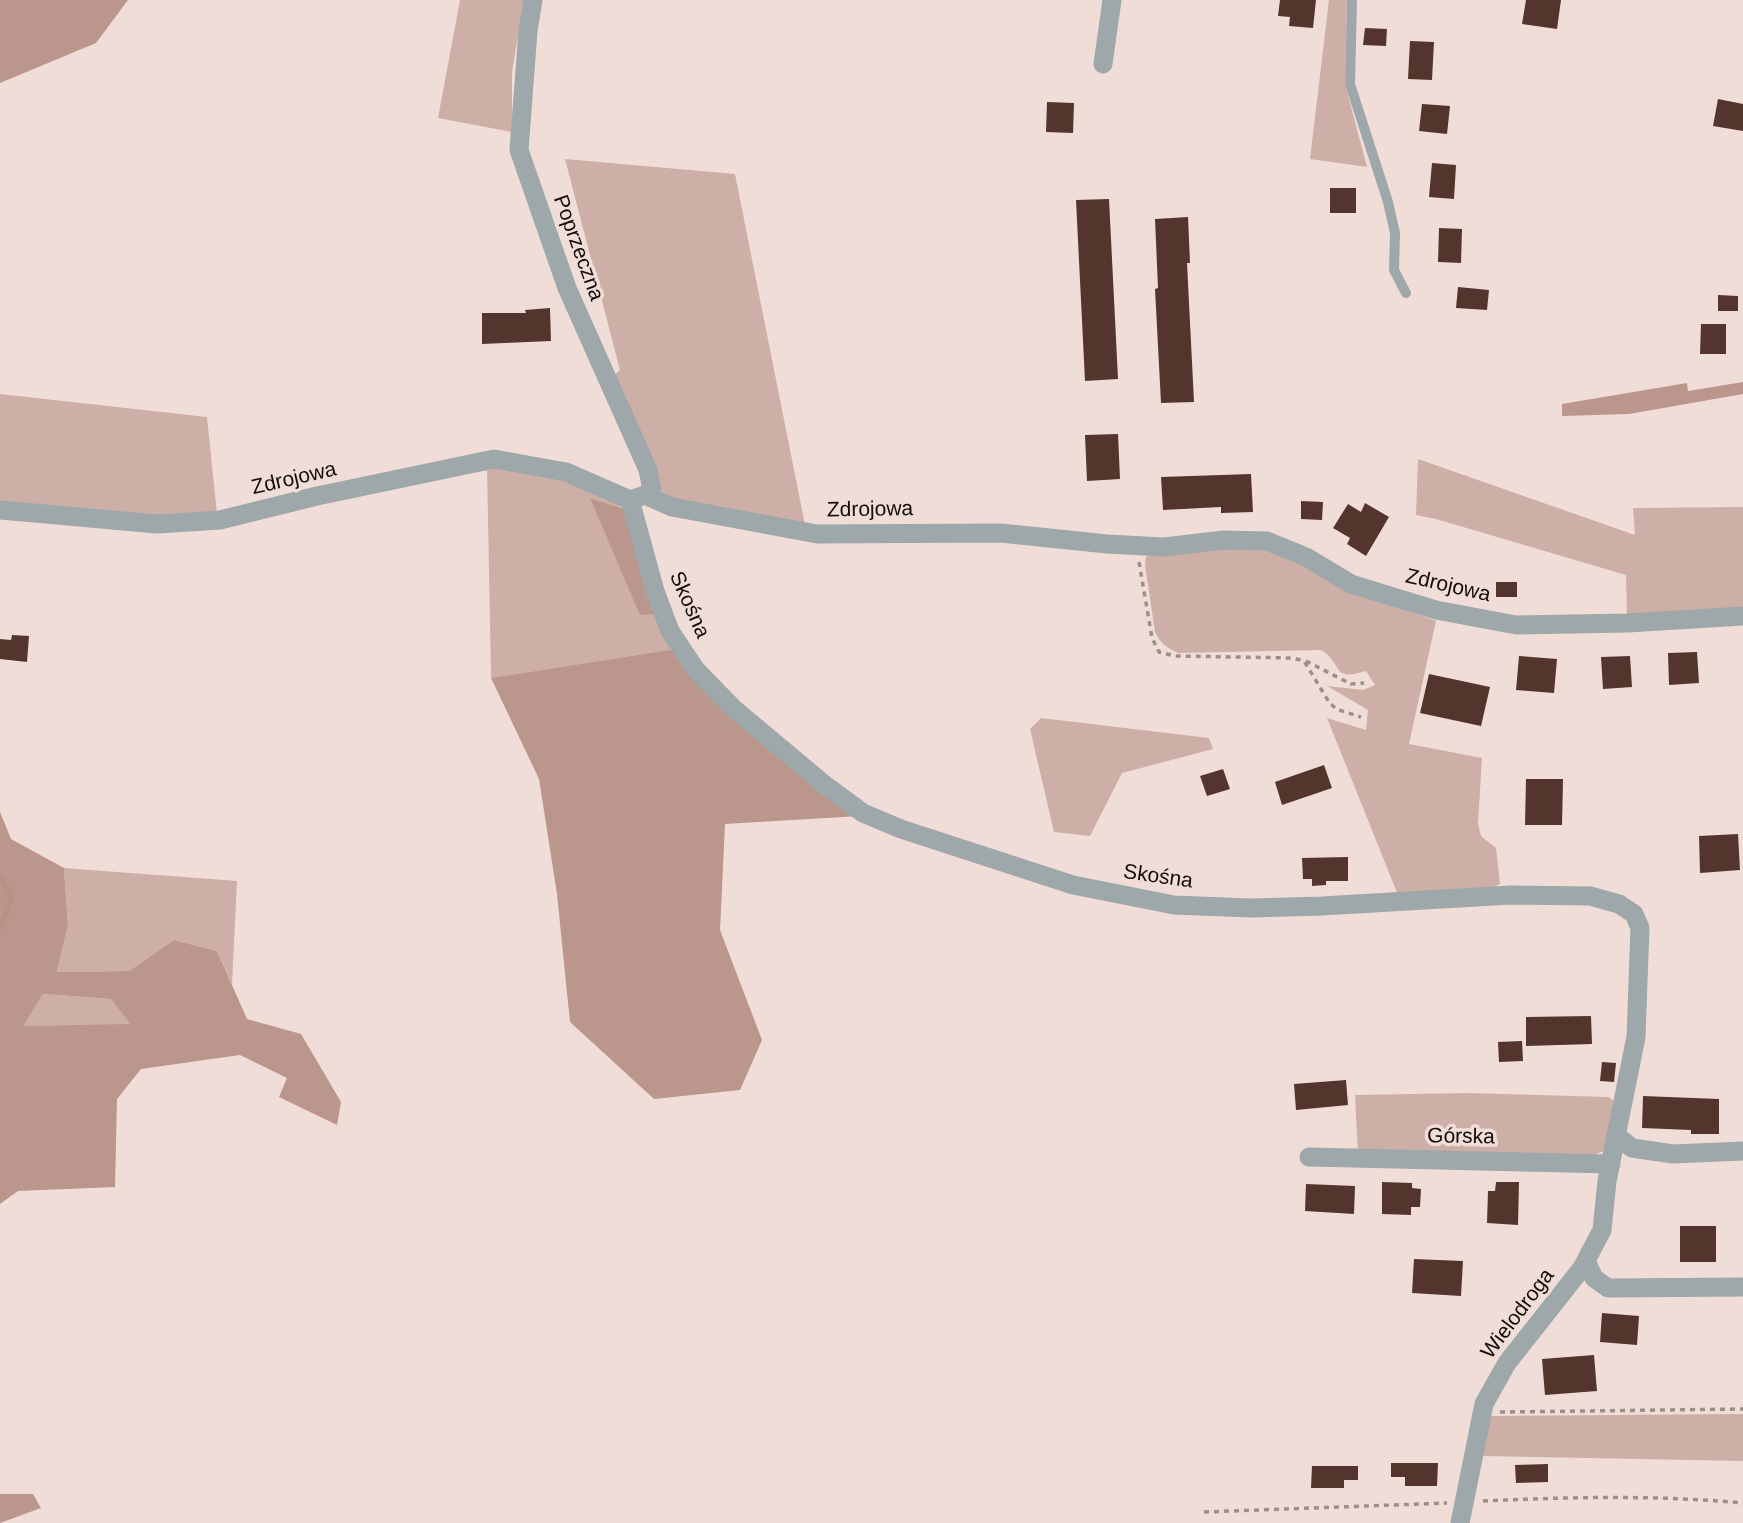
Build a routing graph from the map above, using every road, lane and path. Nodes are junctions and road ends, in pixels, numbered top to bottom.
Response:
1 (533, 0) edge
2 (1112, 0) edge
3 (1352, 0) edge
4 (1103, 64) dead end
5 (1406, 293) dead end
6 (637, 498) junction
7 (0, 510) edge
8 (1137, 546) junction
9 (1743, 616) edge
10 (1304, 661) junction
11 (1364, 683) dead end
12 (1362, 717) dead end
13 (1617, 1136) junction
14 (1743, 1151) edge
15 (1309, 1157) dead end
16 (1611, 1164) junction
17 (1586, 1261) junction
18 (1743, 1287) edge
19 (1743, 1409) edge
20 (1482, 1412) junction
21 (1460, 1523) edge

1 - 6 street, Poprzeczna
2 - 4 street
3 - 5 lane
6 - 7 street, Zdrojowa
6 - 8 street, Zdrojowa
6 - 13 street, Skośna
8 - 9 street, Zdrojowa
8 - 10 path
10 - 11 path
10 - 12 path
13 - 14 street
13 - 16 street, Wielodroga
15 - 16 street, Górska
16 - 17 street, Wielodroga
17 - 18 street
17 - 20 street, Wielodroga
19 - 20 path
20 - 21 street, Wielodroga

